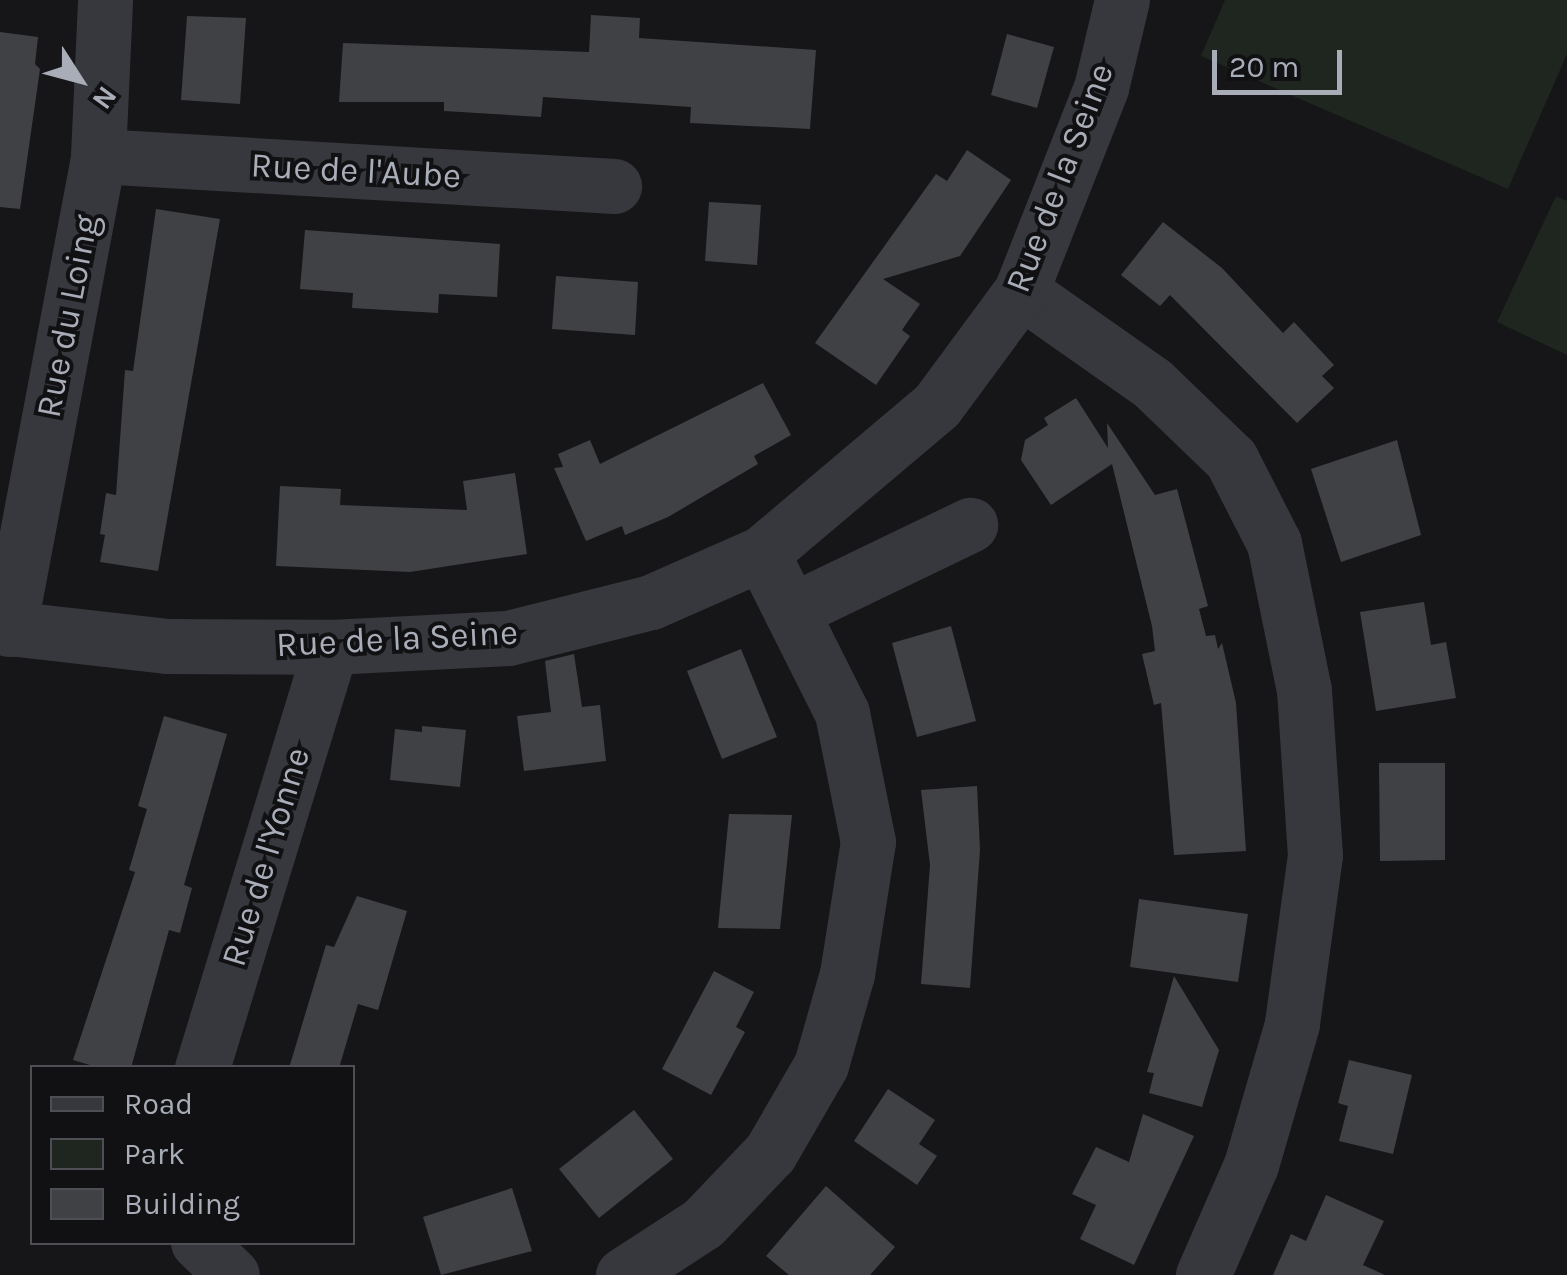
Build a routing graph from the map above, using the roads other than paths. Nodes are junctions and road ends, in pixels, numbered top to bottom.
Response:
1 (106, 0) edge
2 (1122, 0) edge
3 (98, 156) junction
4 (614, 186) dead end
5 (1021, 291) junction
6 (970, 525) dead end
7 (762, 554) junction
8 (790, 611) junction
9 (4, 628) edge
10 (331, 648) junction
11 (203, 1065) edge
12 (201, 1245) edge
13 (232, 1275) edge
14 (623, 1275) edge
15 (1203, 1275) edge

1 - 3 street, Rue du Loing
2 - 5 street, Rue de la Seine
3 - 4 street, Rue de l'Aube
3 - 9 street, Rue du Loing
5 - 7 street, Rue de la Seine
5 - 15 street
6 - 8 street
7 - 8 street
7 - 10 street, Rue de la Seine
8 - 14 street
9 - 10 street, Rue de la Seine
10 - 11 street, Rue de l'Yonne
12 - 13 street

